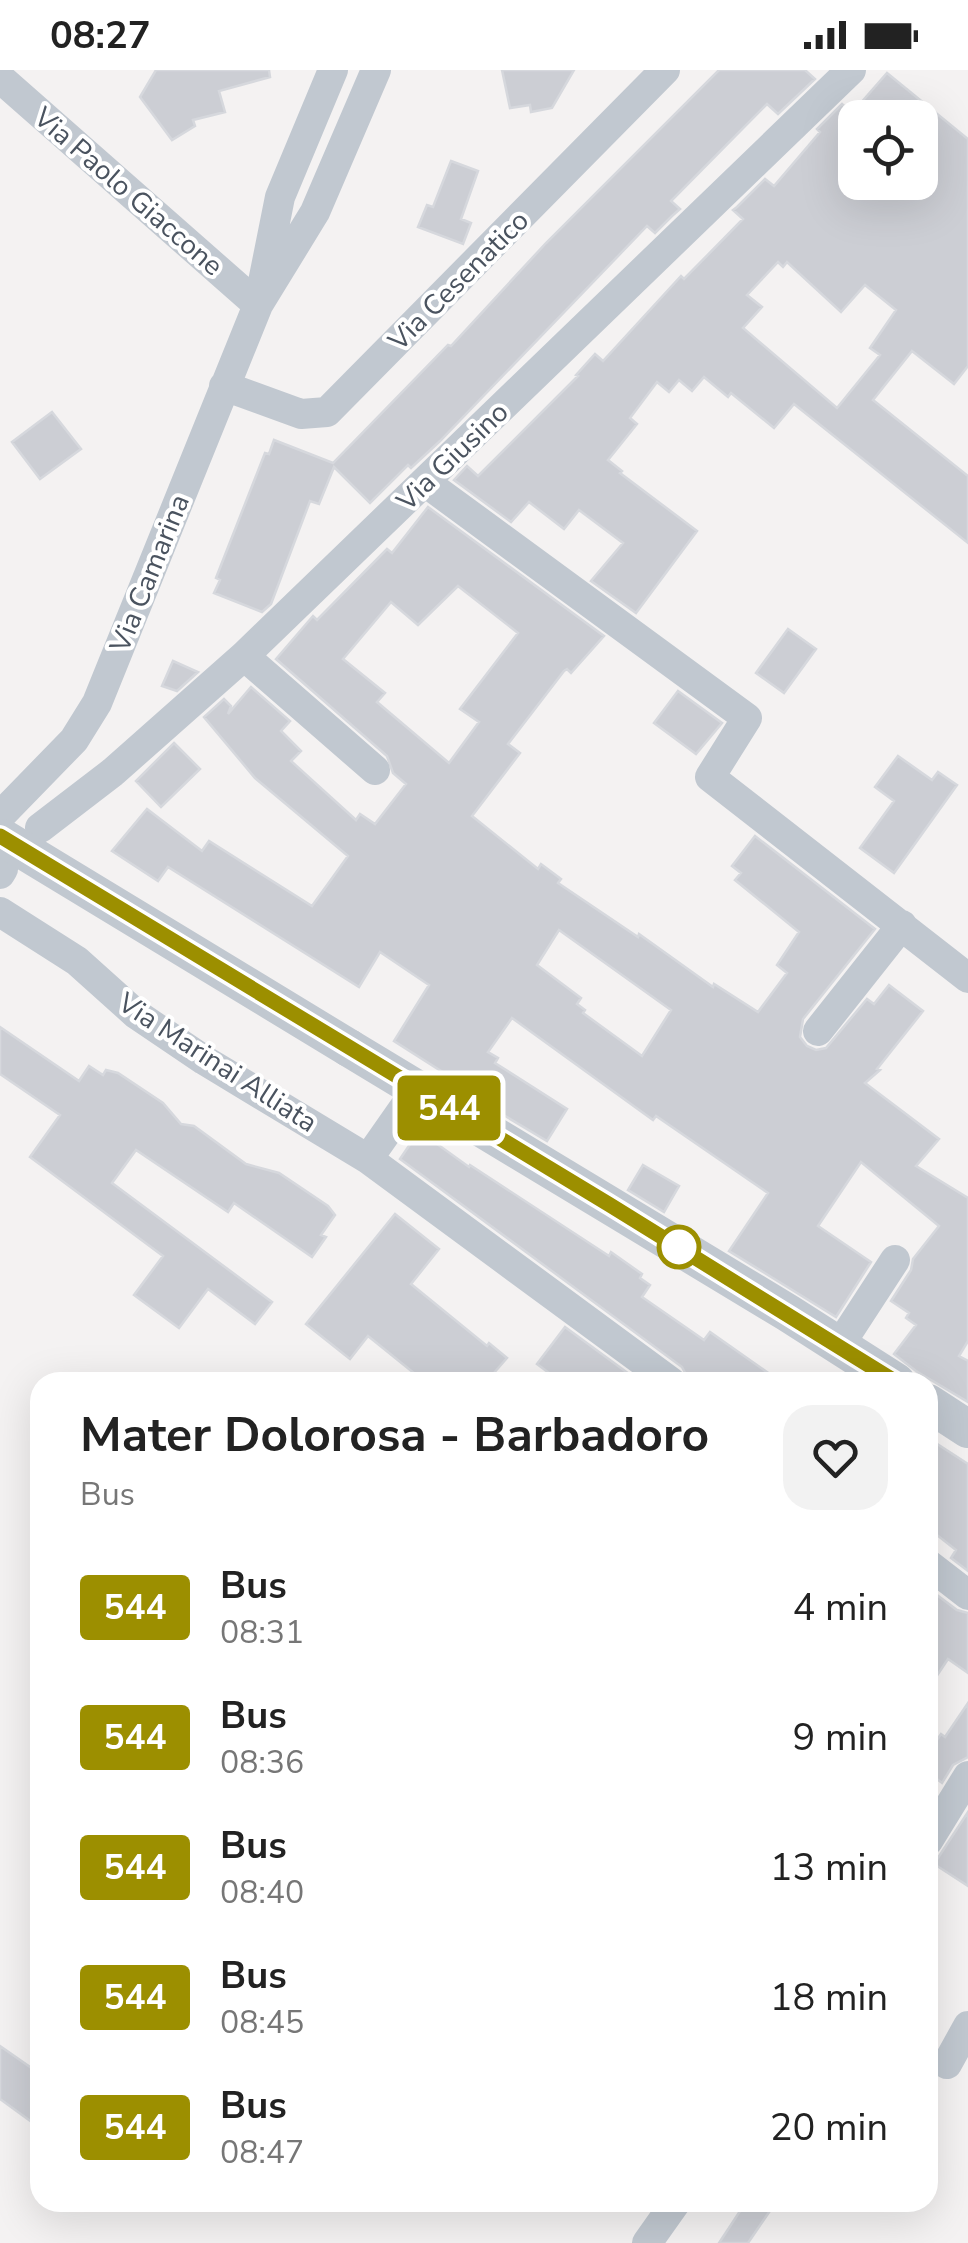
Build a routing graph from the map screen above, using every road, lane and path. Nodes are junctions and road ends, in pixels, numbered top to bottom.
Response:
1 (333, 70) edge
2 (376, 70) edge
3 (665, 70) edge
4 (852, 70) edge
5 (0, 78) edge
6 (258, 304) junction
7 (224, 386) junction
8 (426, 482) junction
9 (244, 656) junction
10 (375, 770) dead end
11 (40, 828) dead end
12 (1, 847) edge
13 (0, 912) edge
14 (902, 925) junction
15 (968, 978) edge
16 (818, 1031) dead end
17 (417, 1089) junction
18 (368, 1160) junction
19 (895, 1260) dead end
20 (839, 1346) junction
21 (658, 1372) edge
22 (880, 1372) edge
23 (938, 1410) edge
24 (968, 1429) edge
25 (938, 1572) edge
26 (968, 1595) edge
27 (968, 1776) edge
28 (938, 1825) edge
29 (968, 2026) edge
30 (947, 2064) dead end
31 (669, 2212) edge
32 (648, 2243) edge

1 - 6 street, Via Camarina
2 - 6 street, Via Camarina
3 - 7 street, Via Cesenatico
4 - 8 street, Via Giusino
5 - 6 street, Via Paolo Giaccone
6 - 7 street, Via Camarina
7 - 12 street, Via Camarina
8 - 9 street, Via Giusino
8 - 14 street
9 - 10 street
9 - 11 street, Via Giusino
12 - 17 street, bridge
13 - 18 street, Via Marinai Alliata
14 - 15 street
14 - 16 street
17 - 18 street
17 - 20 street
18 - 21 street, Via Marinai Alliata
19 - 20 street
20 - 22 street
23 - 24 street
25 - 26 street
27 - 28 street
29 - 30 street
31 - 32 street

